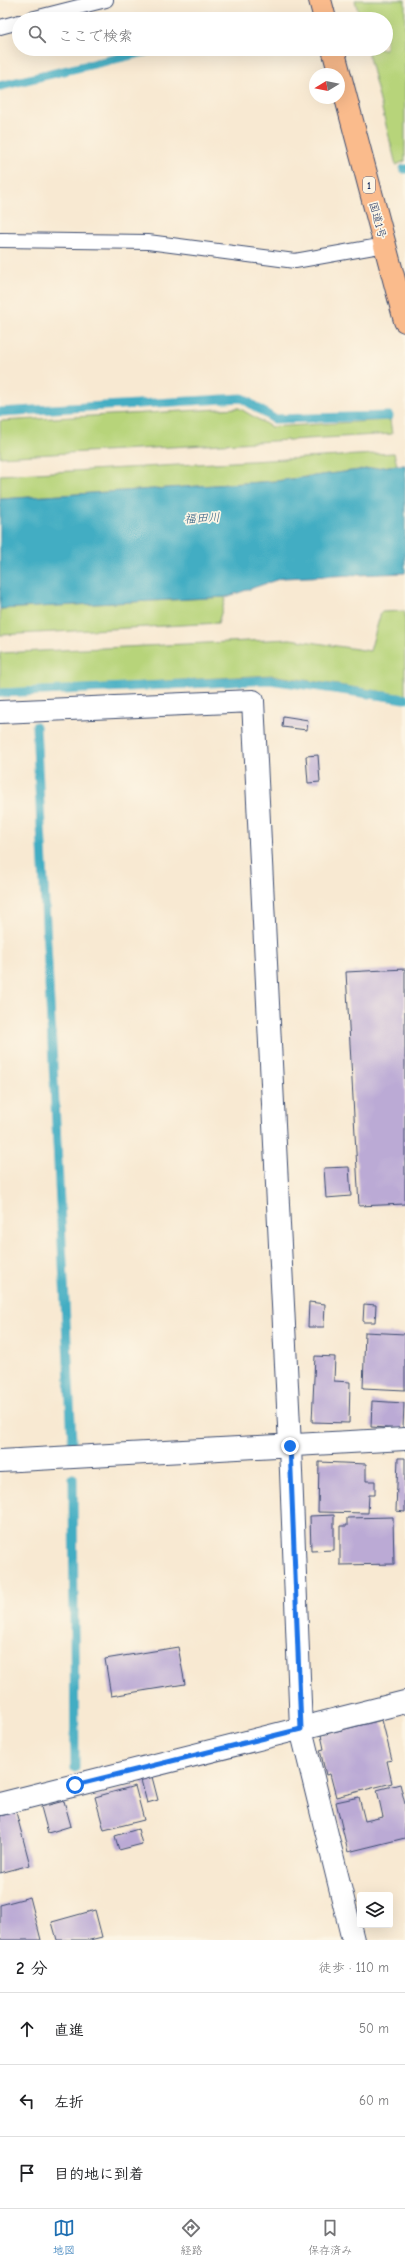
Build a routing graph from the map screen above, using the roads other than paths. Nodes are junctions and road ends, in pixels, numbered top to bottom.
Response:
1 (106, 0) edge
2 (320, 0) edge
3 (59, 12) edge
4 (324, 12) edge
5 (12, 24) edge
6 (0, 27) edge
7 (335, 56) edge
8 (0, 240) edge
9 (385, 245) junction
10 (400, 281) edge
11 (405, 321) edge
12 (0, 712) edge
13 (405, 1439) edge
14 (290, 1446) junction
15 (0, 1461) edge
16 (405, 1702) edge
17 (301, 1729) junction
18 (0, 1804) edge
19 (353, 1940) edge

1 - 3 lane
2 - 4 highway
5 - 6 lane
7 - 9 highway, 国道1号 / 1
8 - 9 lane
9 - 10 highway, 国道1号 / 1
10 - 11 highway, 国道1号 / 1
12 - 14 street
13 - 14 street
14 - 15 street
14 - 17 street
16 - 17 street
17 - 18 street
17 - 19 street

